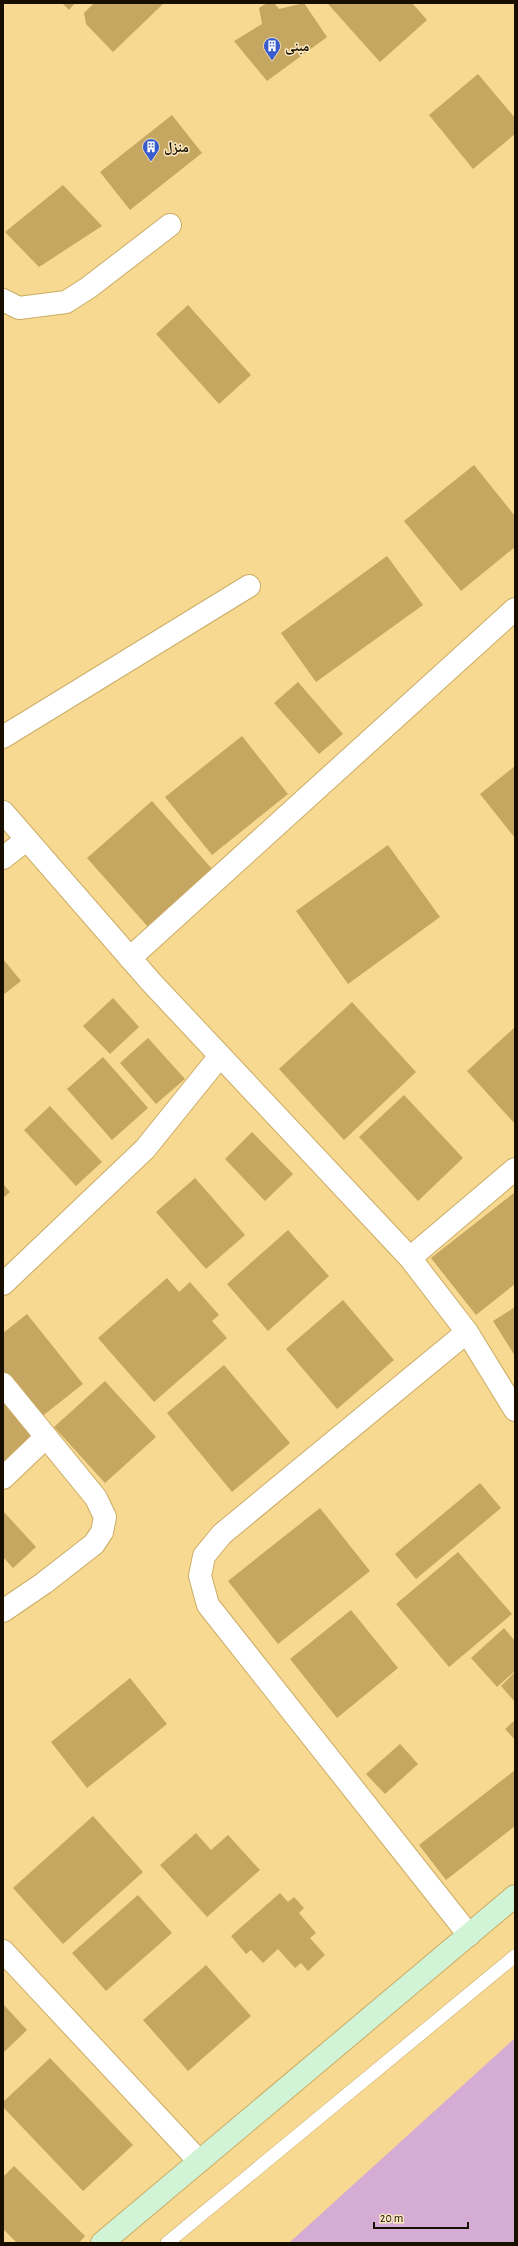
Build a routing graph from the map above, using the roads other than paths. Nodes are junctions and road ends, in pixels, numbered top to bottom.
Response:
1 (170, 225) dead end
2 (3, 300) edge
3 (249, 586) dead end
4 (515, 608) edge
5 (3, 737) edge
6 (3, 812) edge
7 (26, 840) junction
8 (3, 858) edge
9 (130, 958) junction
10 (220, 1056) junction
11 (515, 1169) edge
12 (410, 1258) junction
13 (3, 1284) edge
14 (467, 1332) junction
15 (3, 1384) edge
16 (515, 1410) edge
17 (46, 1437) junction
18 (3, 1478) edge
19 (3, 1611) edge
20 (515, 1896) edge
21 (468, 1936) junction
22 (3, 1951) edge
23 (515, 1956) edge
24 (200, 2161) junction
25 (102, 2243) edge
26 (168, 2243) edge

1 - 2 street
3 - 5 street
4 - 9 street
6 - 7 street
7 - 8 street
7 - 9 street
9 - 10 street
10 - 12 street
10 - 13 street
11 - 12 street
12 - 14 street
14 - 16 street
14 - 21 street
15 - 17 street
17 - 18 street
17 - 19 street
20 - 21 main road
21 - 24 main road
22 - 24 street
23 - 26 lane
24 - 25 main road

